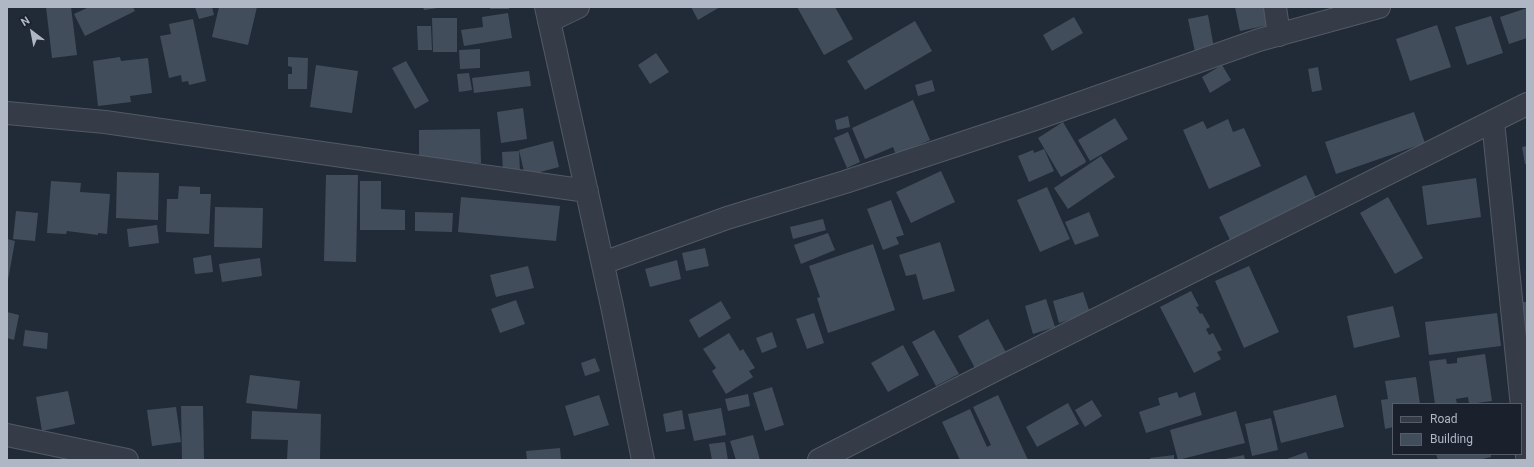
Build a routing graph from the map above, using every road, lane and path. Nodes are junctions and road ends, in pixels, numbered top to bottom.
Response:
1 (578, 7) edge
2 (1275, 7) edge
3 (1379, 7) edge
4 (548, 14) edge
5 (1280, 35) junction
6 (1527, 104) edge
7 (7, 113) edge
8 (1493, 121) junction
9 (587, 192) junction
10 (603, 263) junction
11 (1522, 403) edge
12 (1522, 407) edge
13 (7, 435) edge
14 (1527, 456) edge
15 (127, 460) edge
16 (643, 460) edge
17 (819, 460) edge

1 - 4 street
2 - 5 street
3 - 5 street
4 - 9 street
5 - 10 street
6 - 8 street
7 - 9 street
8 - 11 street
8 - 17 street
9 - 10 street
10 - 16 street
12 - 14 street
13 - 15 street

